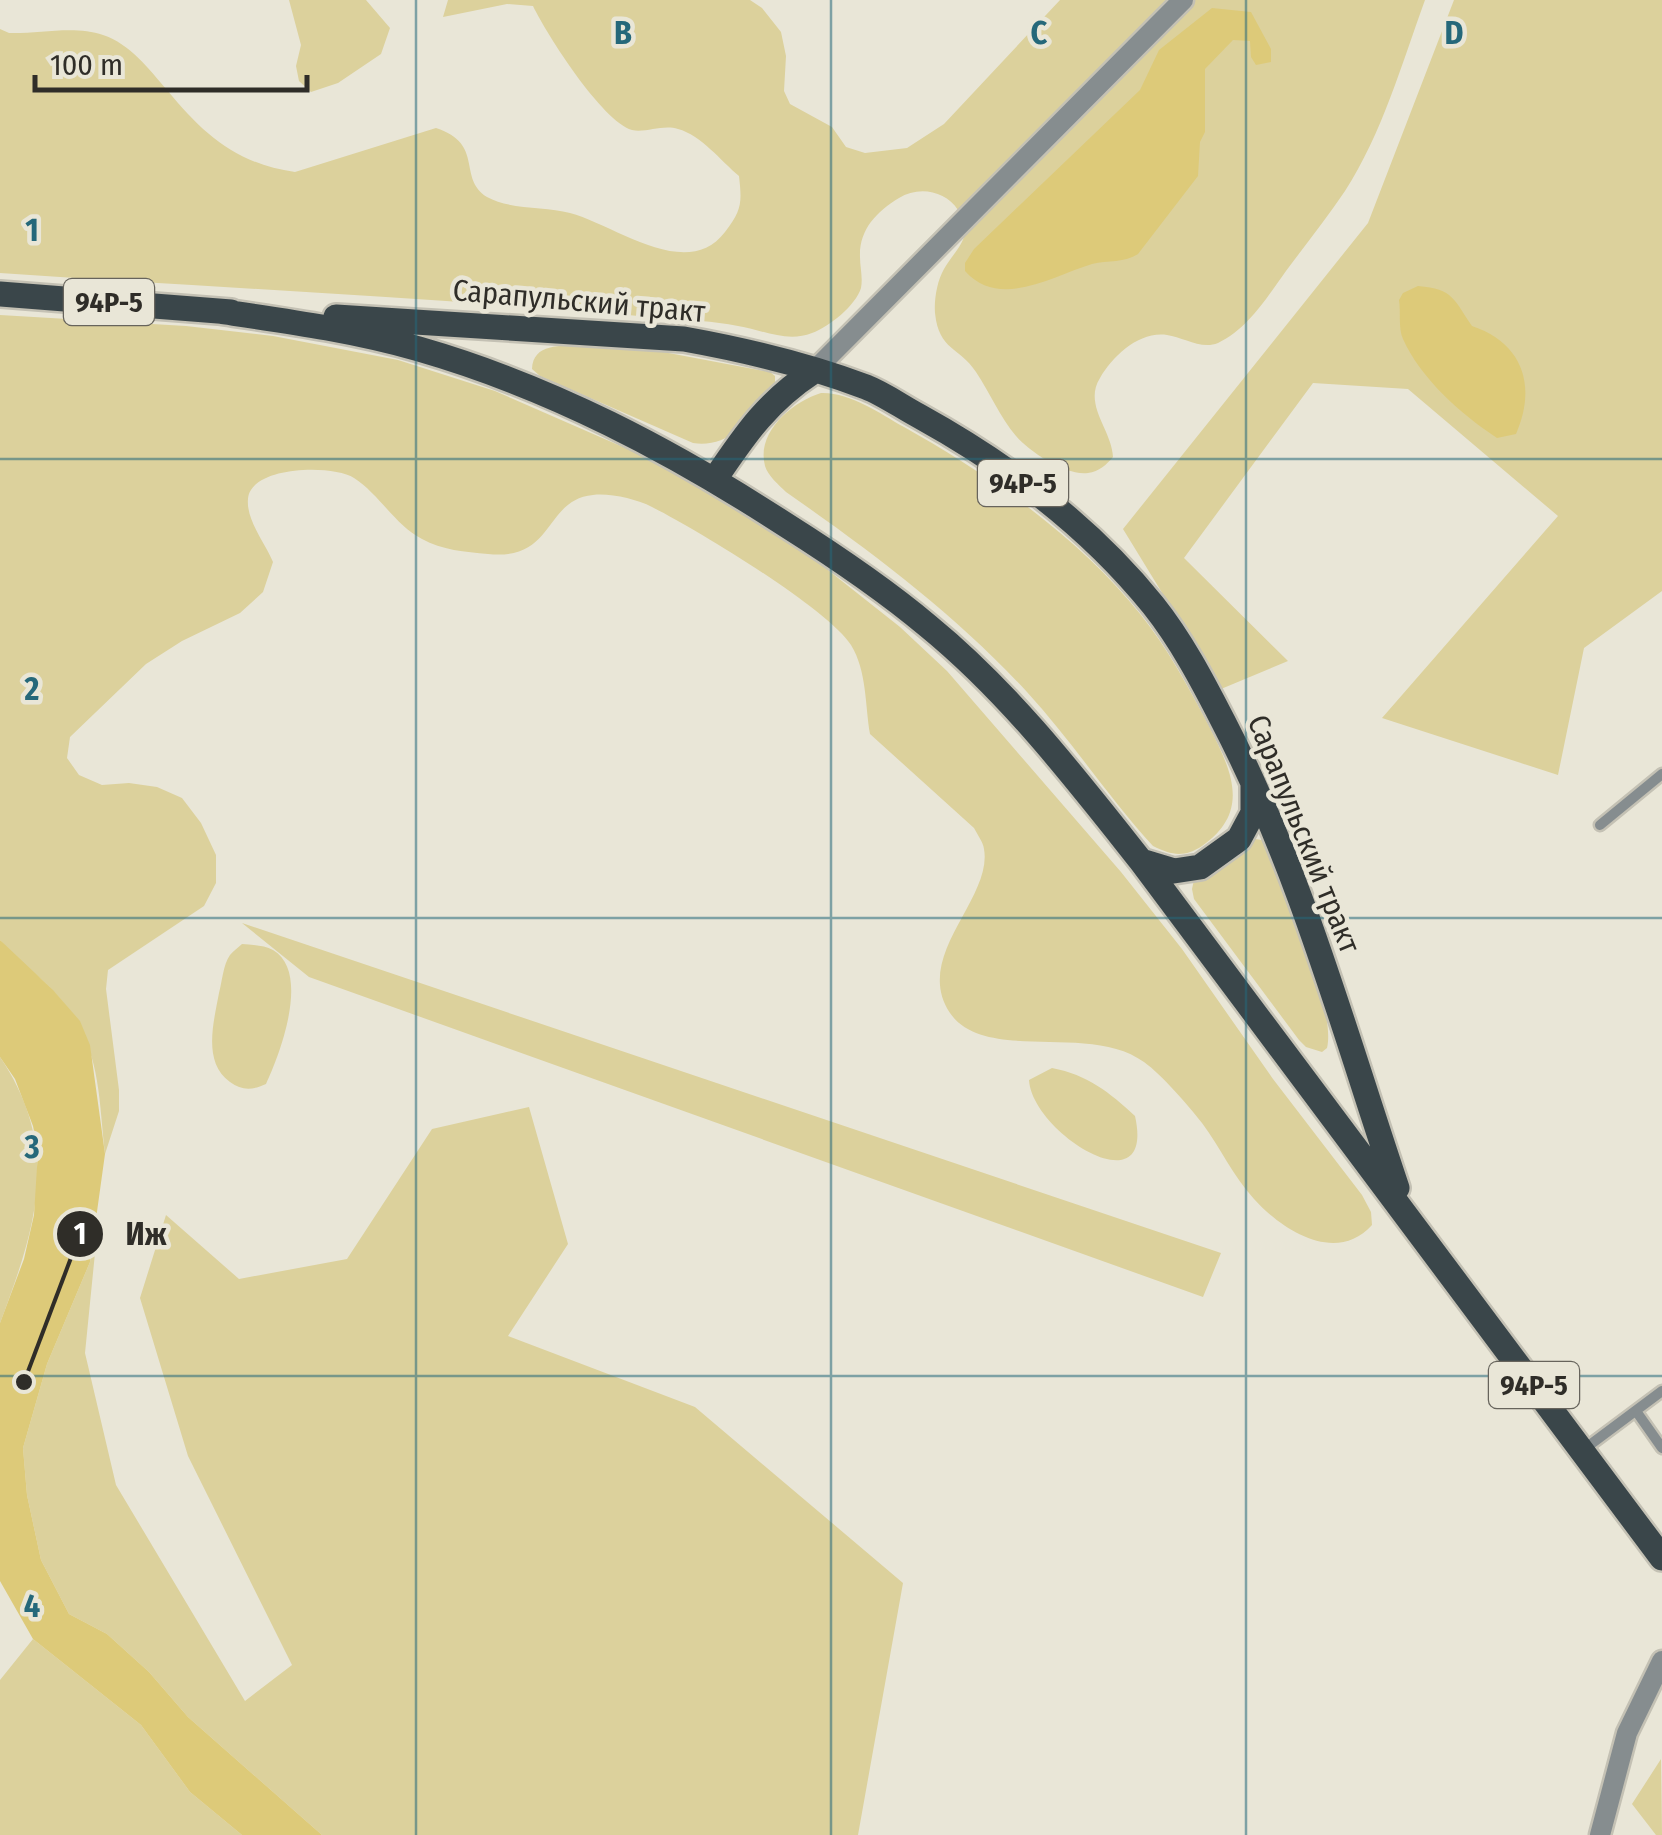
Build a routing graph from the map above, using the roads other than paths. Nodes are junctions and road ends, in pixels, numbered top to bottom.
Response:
1 (1182, 0) edge
2 (0, 294) edge
3 (218, 311) junction
4 (814, 371) junction
5 (715, 479) junction
6 (1662, 774) edge
7 (1252, 777) junction
8 (1600, 824) dead end
9 (1141, 861) junction
10 (1406, 1212) junction
11 (1662, 1391) edge
12 (1636, 1411) junction
13 (1662, 1448) edge
14 (1582, 1450) junction
15 (1662, 1558) edge
16 (1662, 1661) edge
17 (1600, 1835) edge

1 - 4 street
2 - 3 main road, Сарапульский тракт / 94Р-5
3 - 4 main road, Сарапульский тракт / 94Р-5
3 - 5 main road, Сарапульский тракт / 94Р-5
4 - 5 main road
4 - 7 main road, Сарапульский тракт / 94Р-5
5 - 9 main road, Сарапульский тракт / 94Р-5
6 - 8 lane
7 - 9 main road
7 - 10 main road, Сарапульский тракт / 94Р-5
9 - 10 main road, Сарапульский тракт / 94Р-5
10 - 14 main road, Сарапульский тракт / 94Р-5
11 - 12 lane
12 - 13 lane
12 - 14 lane
14 - 15 main road, Сарапульский тракт / 94Р-5
16 - 17 street

